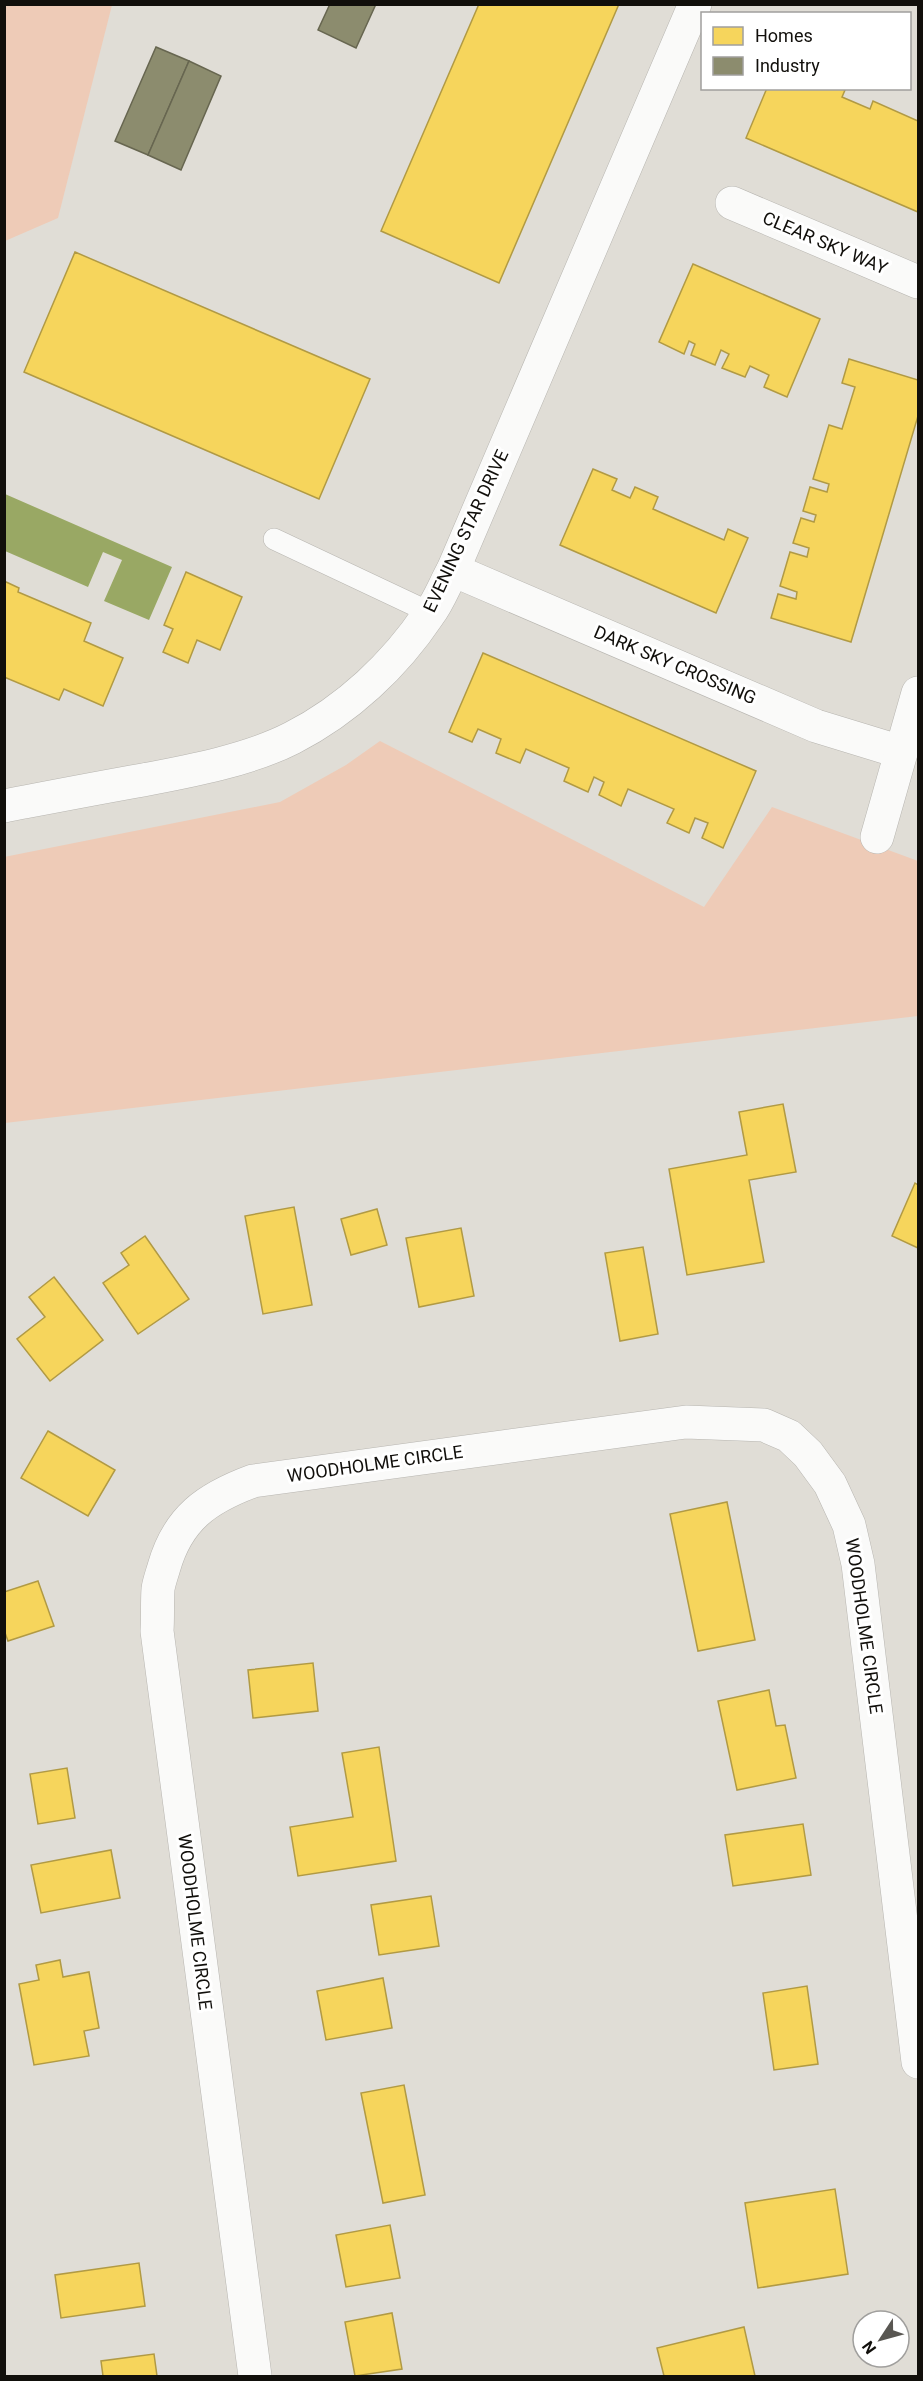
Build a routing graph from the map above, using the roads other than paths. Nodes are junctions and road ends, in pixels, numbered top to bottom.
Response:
1 (695, 4) edge
2 (732, 203) dead end
3 (918, 282) edge
4 (274, 539) dead end
5 (453, 570) junction
6 (431, 613) junction
7 (918, 693) edge
8 (901, 752) junction
9 (4, 806) edge
10 (877, 837) dead end
11 (918, 2062) edge
12 (255, 2376) edge

1 - 5 street, EVENING STAR DRIVE
2 - 3 street, CLEAR SKY WAY
4 - 6 lane
5 - 6 street, EVENING STAR DRIVE
5 - 8 street, DARK SKY CROSSING
6 - 9 street, EVENING STAR DRIVE
7 - 8 street
8 - 10 street
11 - 12 street, WOODHOLME CIRCLE

